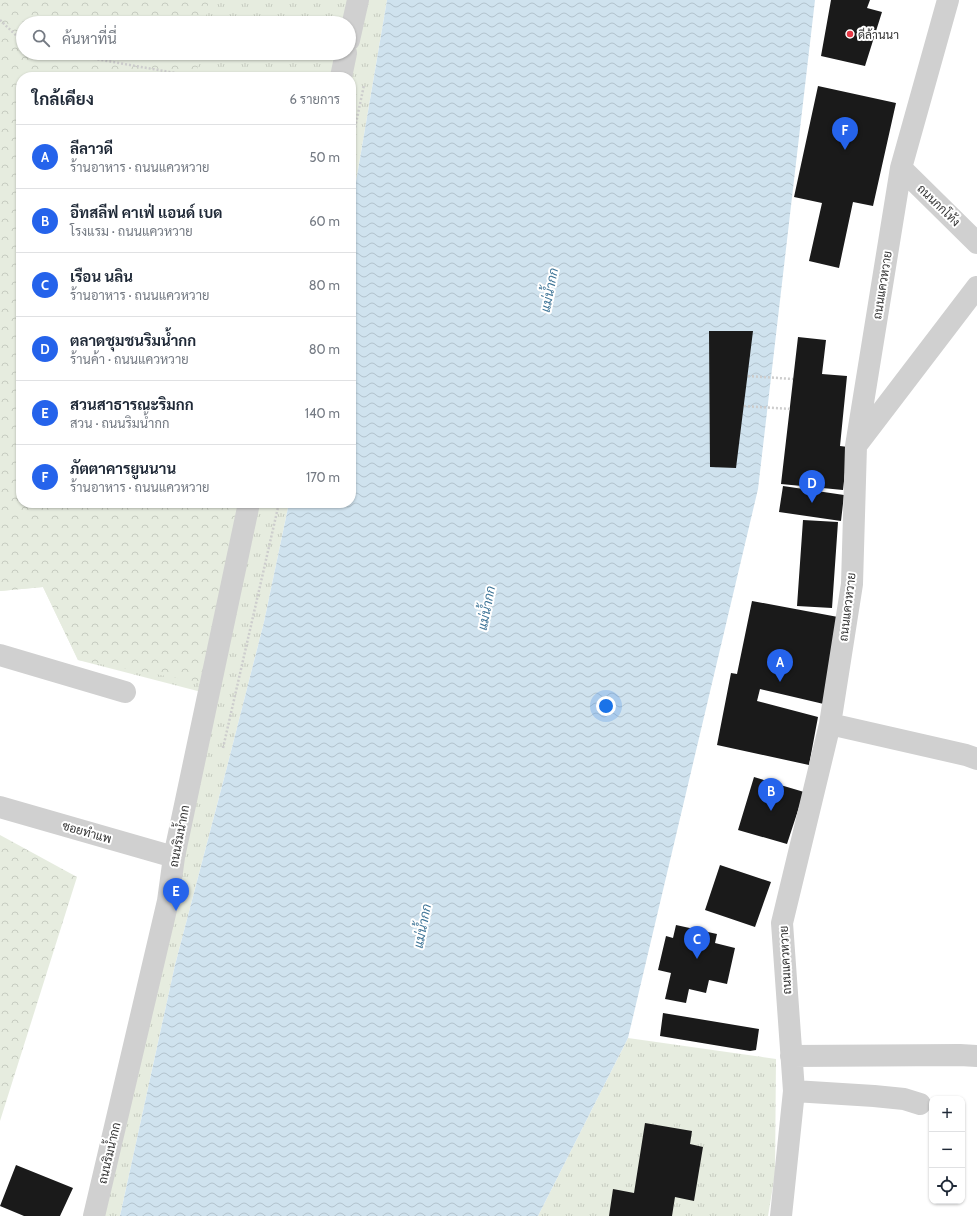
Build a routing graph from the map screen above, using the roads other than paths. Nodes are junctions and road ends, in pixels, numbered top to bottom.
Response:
1 (358, 0) edge
2 (948, 0) edge
3 (354, 16) edge
4 (345, 60) edge
5 (342, 72) edge
6 (901, 168) junction
7 (977, 243) edge
8 (977, 287) edge
9 (856, 446) junction
10 (248, 508) edge
11 (0, 656) edge
12 (125, 692) dead end
13 (830, 724) junction
14 (977, 759) edge
15 (0, 807) edge
16 (174, 857) junction
17 (791, 1056) junction
18 (977, 1056) edge
19 (794, 1092) junction
20 (920, 1104) dead end
21 (94, 1216) edge
22 (781, 1216) edge

1 - 3 street
2 - 6 street, ถนนแควหวาย
4 - 5 street
6 - 7 street, ถนนกกโท้ง
6 - 9 street, ถนนแควหวาย
8 - 9 street
9 - 13 street, ถนนแควหวาย
10 - 16 street, ถนนริมน้ำกก
11 - 12 street
13 - 14 street
13 - 17 street, ถนนแควหวาย
15 - 16 street, ซอยทำแพ
16 - 21 street, ถนนริมน้ำกก
17 - 18 street
17 - 19 street, ถนนแควหวาย
19 - 20 street
19 - 22 street, ถนนแควหวาย

